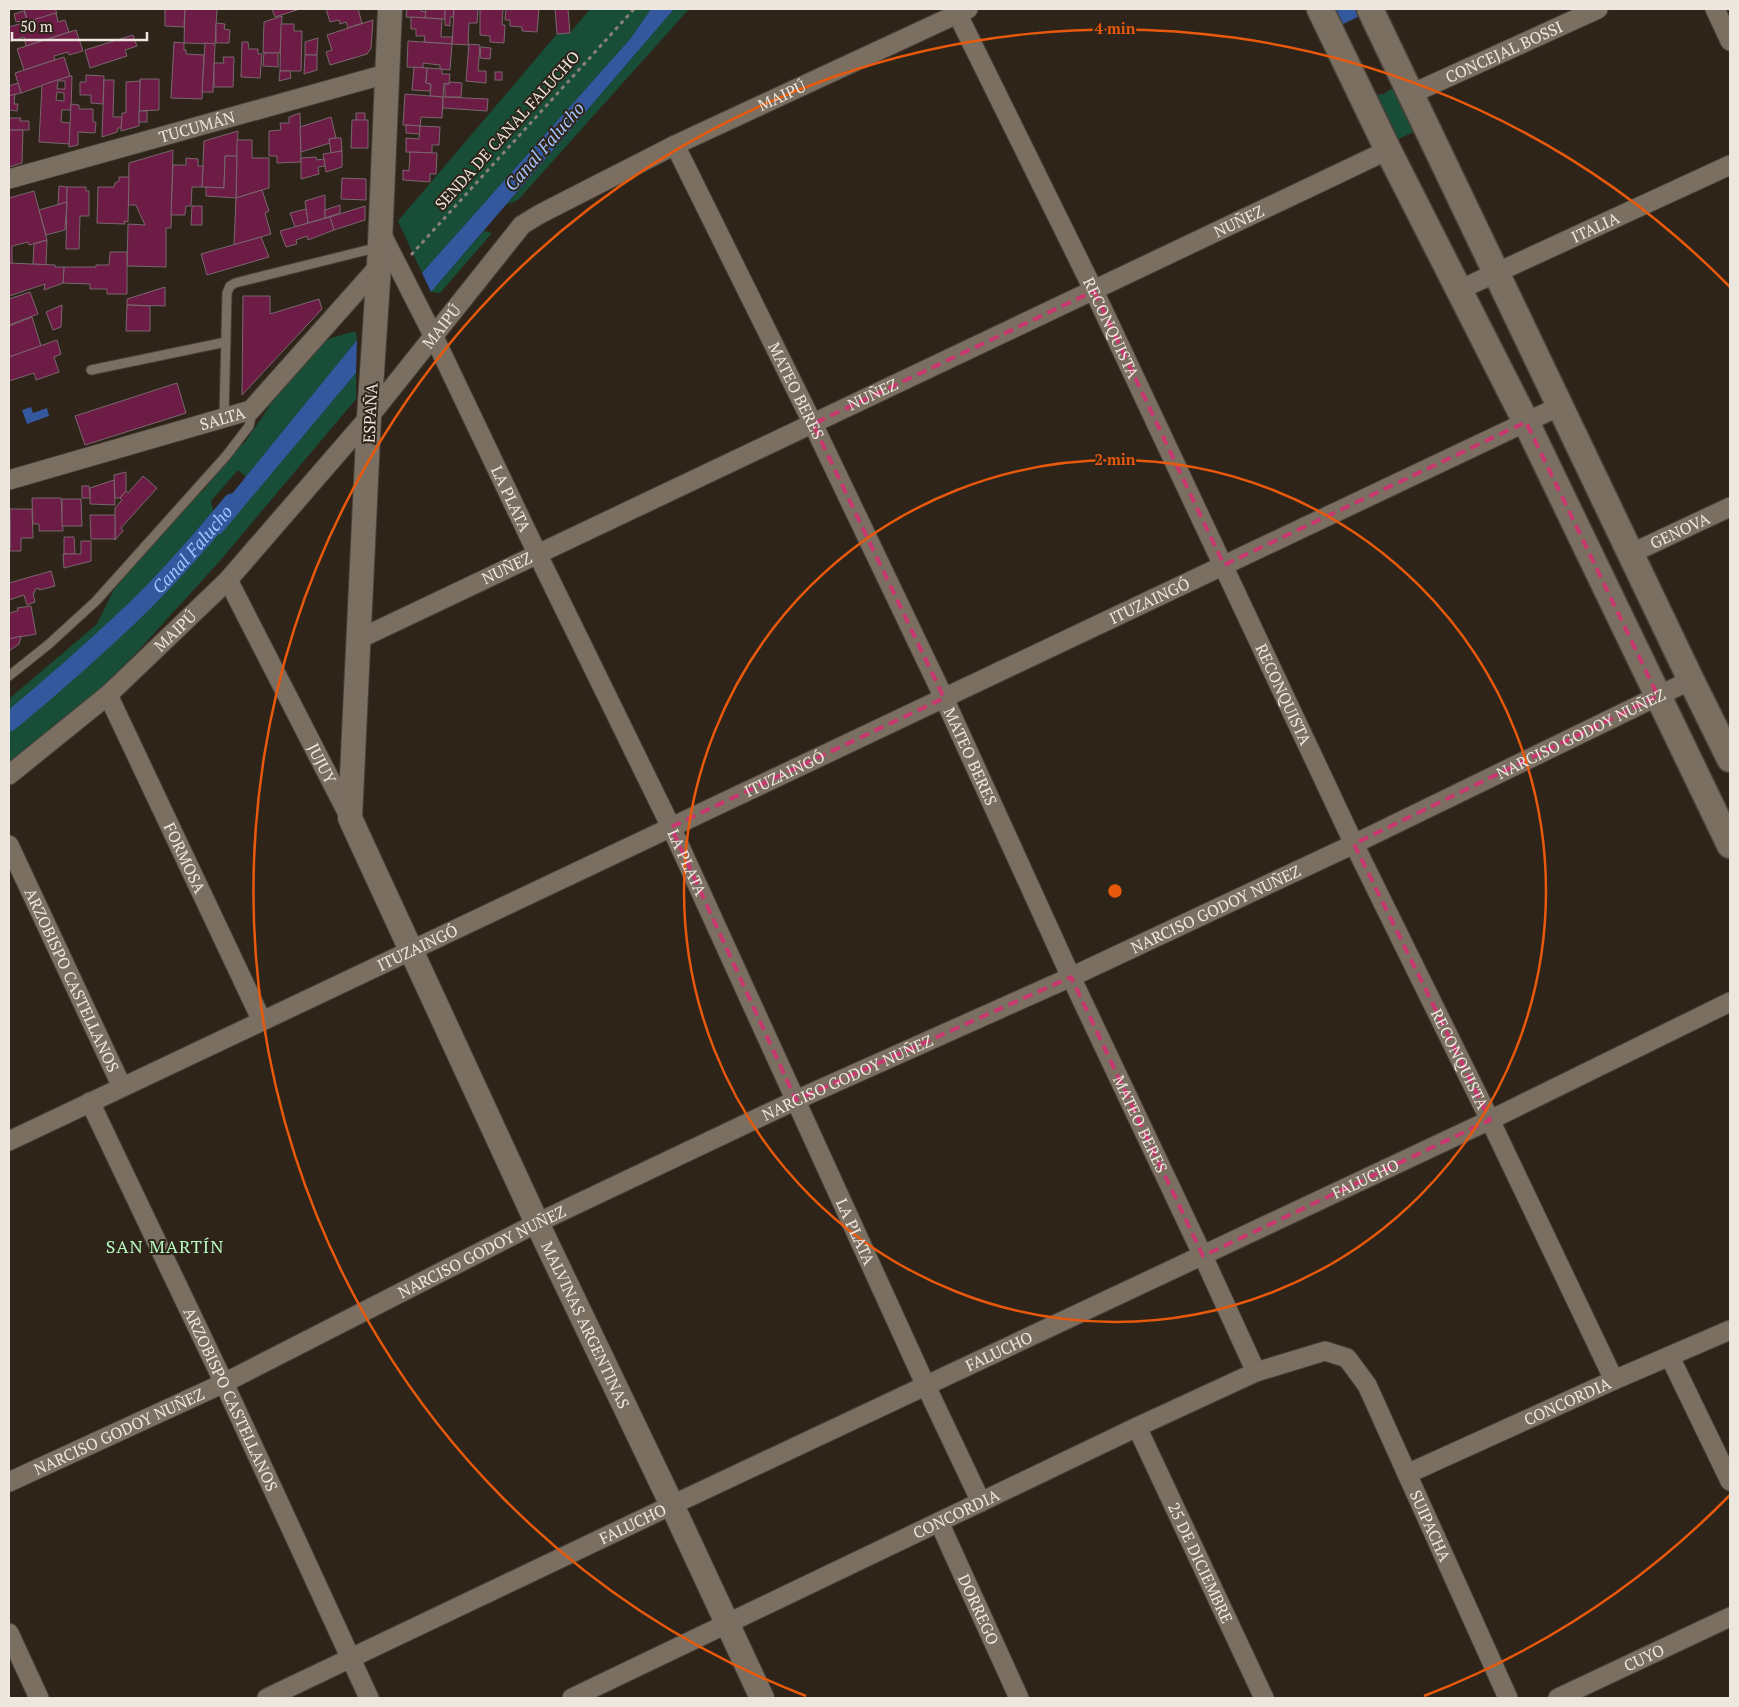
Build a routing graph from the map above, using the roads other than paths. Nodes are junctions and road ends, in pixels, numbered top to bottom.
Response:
1 (390, 9) edge
2 (1320, 9) edge
3 (1370, 9) edge
4 (1598, 9) edge
5 (1715, 9) edge
6 (960, 10) edge
7 (1730, 41) edge
8 (386, 74) junction
9 (1411, 94) junction
10 (675, 145) junction
11 (1388, 150) junction
12 (1730, 165) edge
13 (9, 179) edge
14 (384, 253) junction
15 (1495, 274) junction
16 (1459, 290) junction
17 (1094, 291) junction
18 (434, 337) junction
19 (226, 342) junction
20 (91, 370) dead end
21 (1560, 406) junction
22 (250, 410) junction
23 (224, 417) junction
24 (369, 418) junction
25 (1526, 422) junction
26 (813, 424) junction
27 (9, 480) edge
28 (1730, 507) edge
29 (537, 553) junction
30 (1630, 554) junction
31 (1224, 565) junction
32 (228, 580) junction
33 (359, 639) junction
34 (9, 676) edge
35 (1691, 680) junction
36 (108, 695) junction
37 (1658, 696) junction
38 (944, 698) junction
39 (1730, 759) edge
40 (9, 775) edge
41 (350, 818) junction
42 (670, 827) junction
43 (1354, 844) junction
44 (1730, 844) edge
45 (9, 845) edge
46 (411, 950) junction
47 (1071, 977) junction
48 (1730, 1002) edge
49 (262, 1020) junction
50 (122, 1087) junction
51 (796, 1100) junction
52 (90, 1102) junction
53 (1490, 1120) junction
54 (9, 1141) edge
55 (537, 1223) junction
56 (1203, 1256) junction
57 (1730, 1330) edge
58 (1670, 1357) junction
59 (1347, 1358) joint
60 (1256, 1372) junction
61 (1614, 1380) junction
62 (224, 1383) junction
63 (926, 1386) junction
64 (1137, 1427) junction
65 (1406, 1474) junction
66 (1730, 1481) edge
67 (9, 1482) edge
68 (981, 1502) junction
69 (672, 1505) junction
70 (939, 1522) junction
71 (1730, 1617) edge
72 (727, 1623) junction
73 (9, 1633) edge
74 (351, 1659) junction
75 (39, 1698) edge
76 (267, 1698) edge
77 (369, 1698) edge
78 (572, 1698) edge
79 (762, 1698) edge
80 (1020, 1698) edge
81 (1264, 1698) edge
82 (1508, 1698) edge
83 (1558, 1698) edge

1 - 8 street, ESPAÑA
2 - 11 main road
3 - 9 main road
4 - 9 street, CONCEJAL BOSSI
5 - 7 street
6 - 10 street, MAIPÚ
6 - 17 street, RECONQUISTA
8 - 13 street, TUCUMÁN
8 - 14 street, ESPAÑA
9 - 15 main road
10 - 18 street, MAIPÚ
10 - 26 street, MATEO BERES
11 - 16 main road
11 - 17 street, NUÑEZ
12 - 15 street, ITALIA
14 - 18 street, LA PLATA
14 - 19 lane
14 - 22 street, SALTA
14 - 24 street, ESPAÑA
15 - 16 street, ITALIA
15 - 21 main road
16 - 25 main road
17 - 26 street, NUÑEZ
17 - 31 street, RECONQUISTA
18 - 24 street, MAIPÚ
18 - 29 street, LA PLATA
19 - 20 lane
19 - 23 lane
21 - 25 street, ITUZAINGÓ
21 - 30 main road
22 - 23 street, SALTA
22 - 34 lane
23 - 27 street, SALTA
24 - 32 street, MAIPÚ
24 - 33 street, ESPAÑA
25 - 31 street, ITUZAINGÓ
25 - 37 main road
26 - 29 street, NUÑEZ
26 - 38 street, MATEO BERES
28 - 30 street, GENOVA
29 - 33 street, NUÑEZ
29 - 42 street, LA PLATA
30 - 35 main road
31 - 38 street, ITUZAINGÓ
31 - 43 street, RECONQUISTA
32 - 36 street, MAIPÚ
32 - 41 street, JUJUY
33 - 41 street, ESPAÑA
35 - 37 street, NARCISO GODOY NUÑEZ
35 - 39 main road
36 - 40 street, MAIPÚ
36 - 49 street, FORMOSA
37 - 43 street, NARCISO GODOY NUÑEZ
37 - 44 main road
38 - 42 street, ITUZAINGÓ
38 - 47 street, MATEO BERES
41 - 46 street, JUJUY
42 - 46 street, ITUZAINGÓ
42 - 51 street, LA PLATA
43 - 47 street, NARCISO GODOY NUÑEZ
43 - 53 street, RECONQUISTA
45 - 50 street, ARZOBISPO CASTELLANOS
46 - 49 street, ITUZAINGÓ
46 - 55 street, MALVINAS ARGENTINAS
47 - 51 street, NARCISO GODOY NUÑEZ
47 - 56 street, MATEO BERES
48 - 53 street, FALUCHO
49 - 50 street, ITUZAINGÓ
50 - 52 street, ITUZAINGÓ
51 - 55 street, NARCISO GODOY NUÑEZ
51 - 63 street, LA PLATA
52 - 54 street, ITUZAINGÓ
52 - 62 street, ARZOBISPO CASTELLANOS
53 - 56 street, FALUCHO
53 - 61 street, RECONQUISTA
55 - 62 street, NARCISO GODOY NUÑEZ
55 - 69 street, MALVINAS ARGENTINAS
56 - 60 street, MATEO BERES
56 - 63 street, FALUCHO
57 - 58 street, CONCORDIA
58 - 61 street, CONCORDIA
58 - 66 street
59 - 60 street, CONCORDIA
59 - 65 street, SUIPACHA
60 - 64 street, CONCORDIA
61 - 65 street, CONCORDIA
62 - 67 street, NARCISO GODOY NUÑEZ
62 - 74 street, ARZOBISPO CASTELLANOS
63 - 68 street, LA PLATA
63 - 69 street, FALUCHO
64 - 68 street, CONCORDIA
64 - 81 street, 25 DE DICIEMBRE
65 - 82 street, SUIPACHA
68 - 70 street, CONCORDIA
69 - 72 street, MALVINAS ARGENTINAS
69 - 74 street, FALUCHO
70 - 72 street, CONCORDIA
70 - 80 street, DORREGO
71 - 83 street, CUYO
72 - 78 street, CONCORDIA
72 - 79 street, MALVINAS ARGENTINAS
73 - 75 street
74 - 76 street, FALUCHO
74 - 77 street, ARZOBISPO CASTELLANOS

